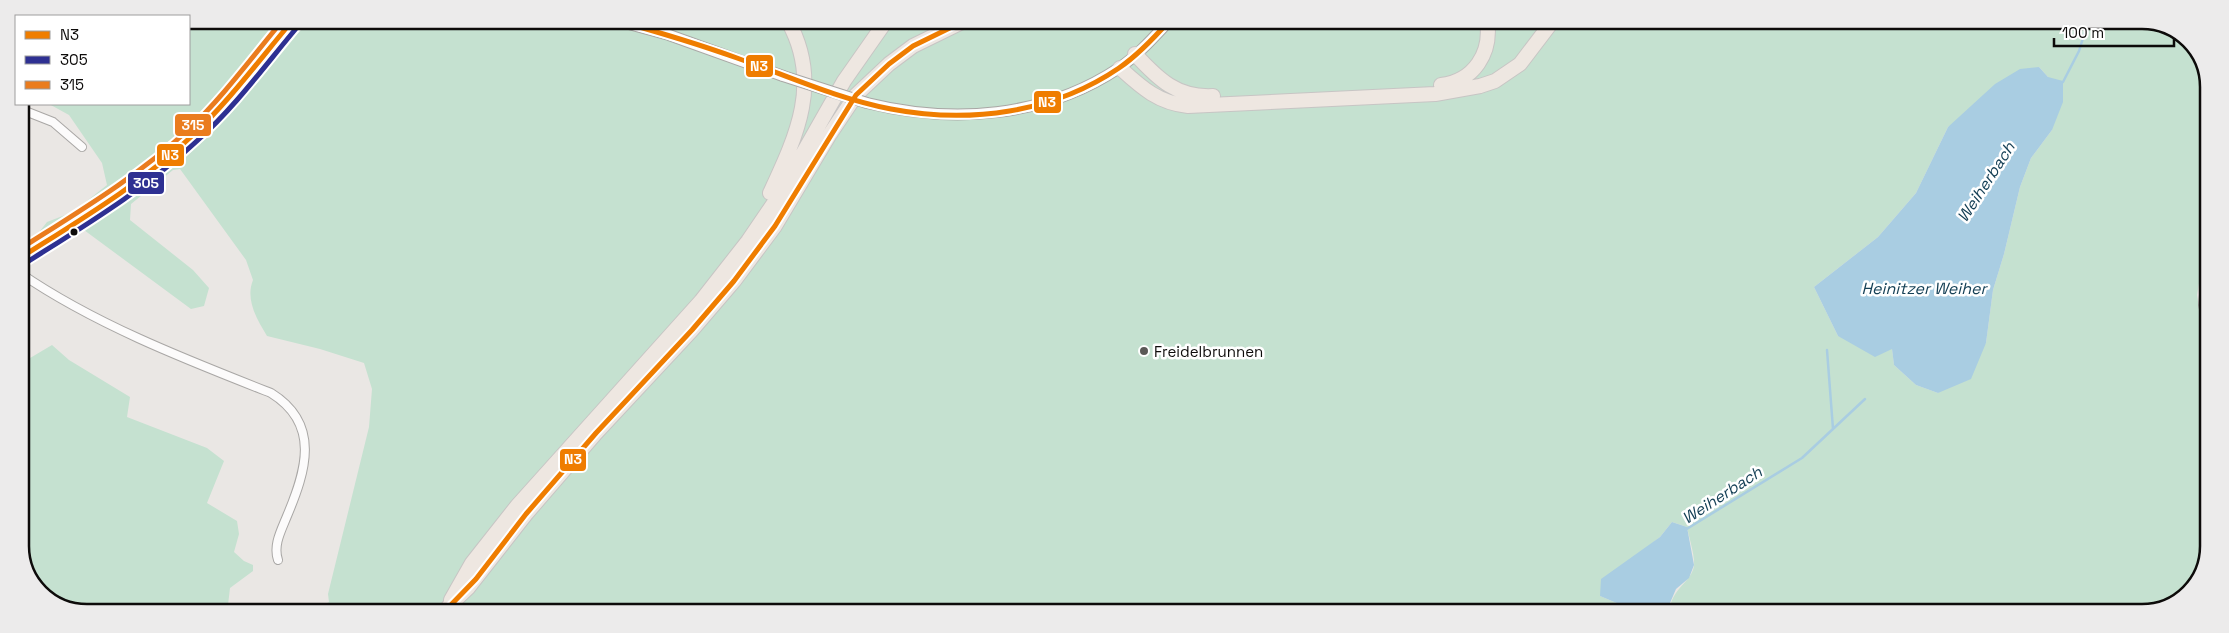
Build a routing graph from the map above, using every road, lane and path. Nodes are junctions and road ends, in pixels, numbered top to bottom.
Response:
1 (285, 29) edge
2 (649, 29) edge
3 (792, 29) edge
4 (880, 29) edge
5 (948, 29) edge
6 (1161, 29) edge
7 (1488, 29) edge
8 (1547, 29) edge
9 (1136, 54) junction
10 (1120, 68) junction
11 (29, 113) edge
12 (82, 147) dead end
13 (748, 241) junction
14 (29, 252) edge
15 (29, 278) edge
16 (278, 560) dead end
17 (450, 604) edge
18 (451, 604) edge

1 - 14 street
2 - 10 street, bridge
3 - 13 highway
4 - 13 highway
5 - 18 highway
6 - 9 street
7 - 9 highway
8 - 10 highway
9 - 10 street
11 - 12 street
13 - 17 highway
15 - 16 street

